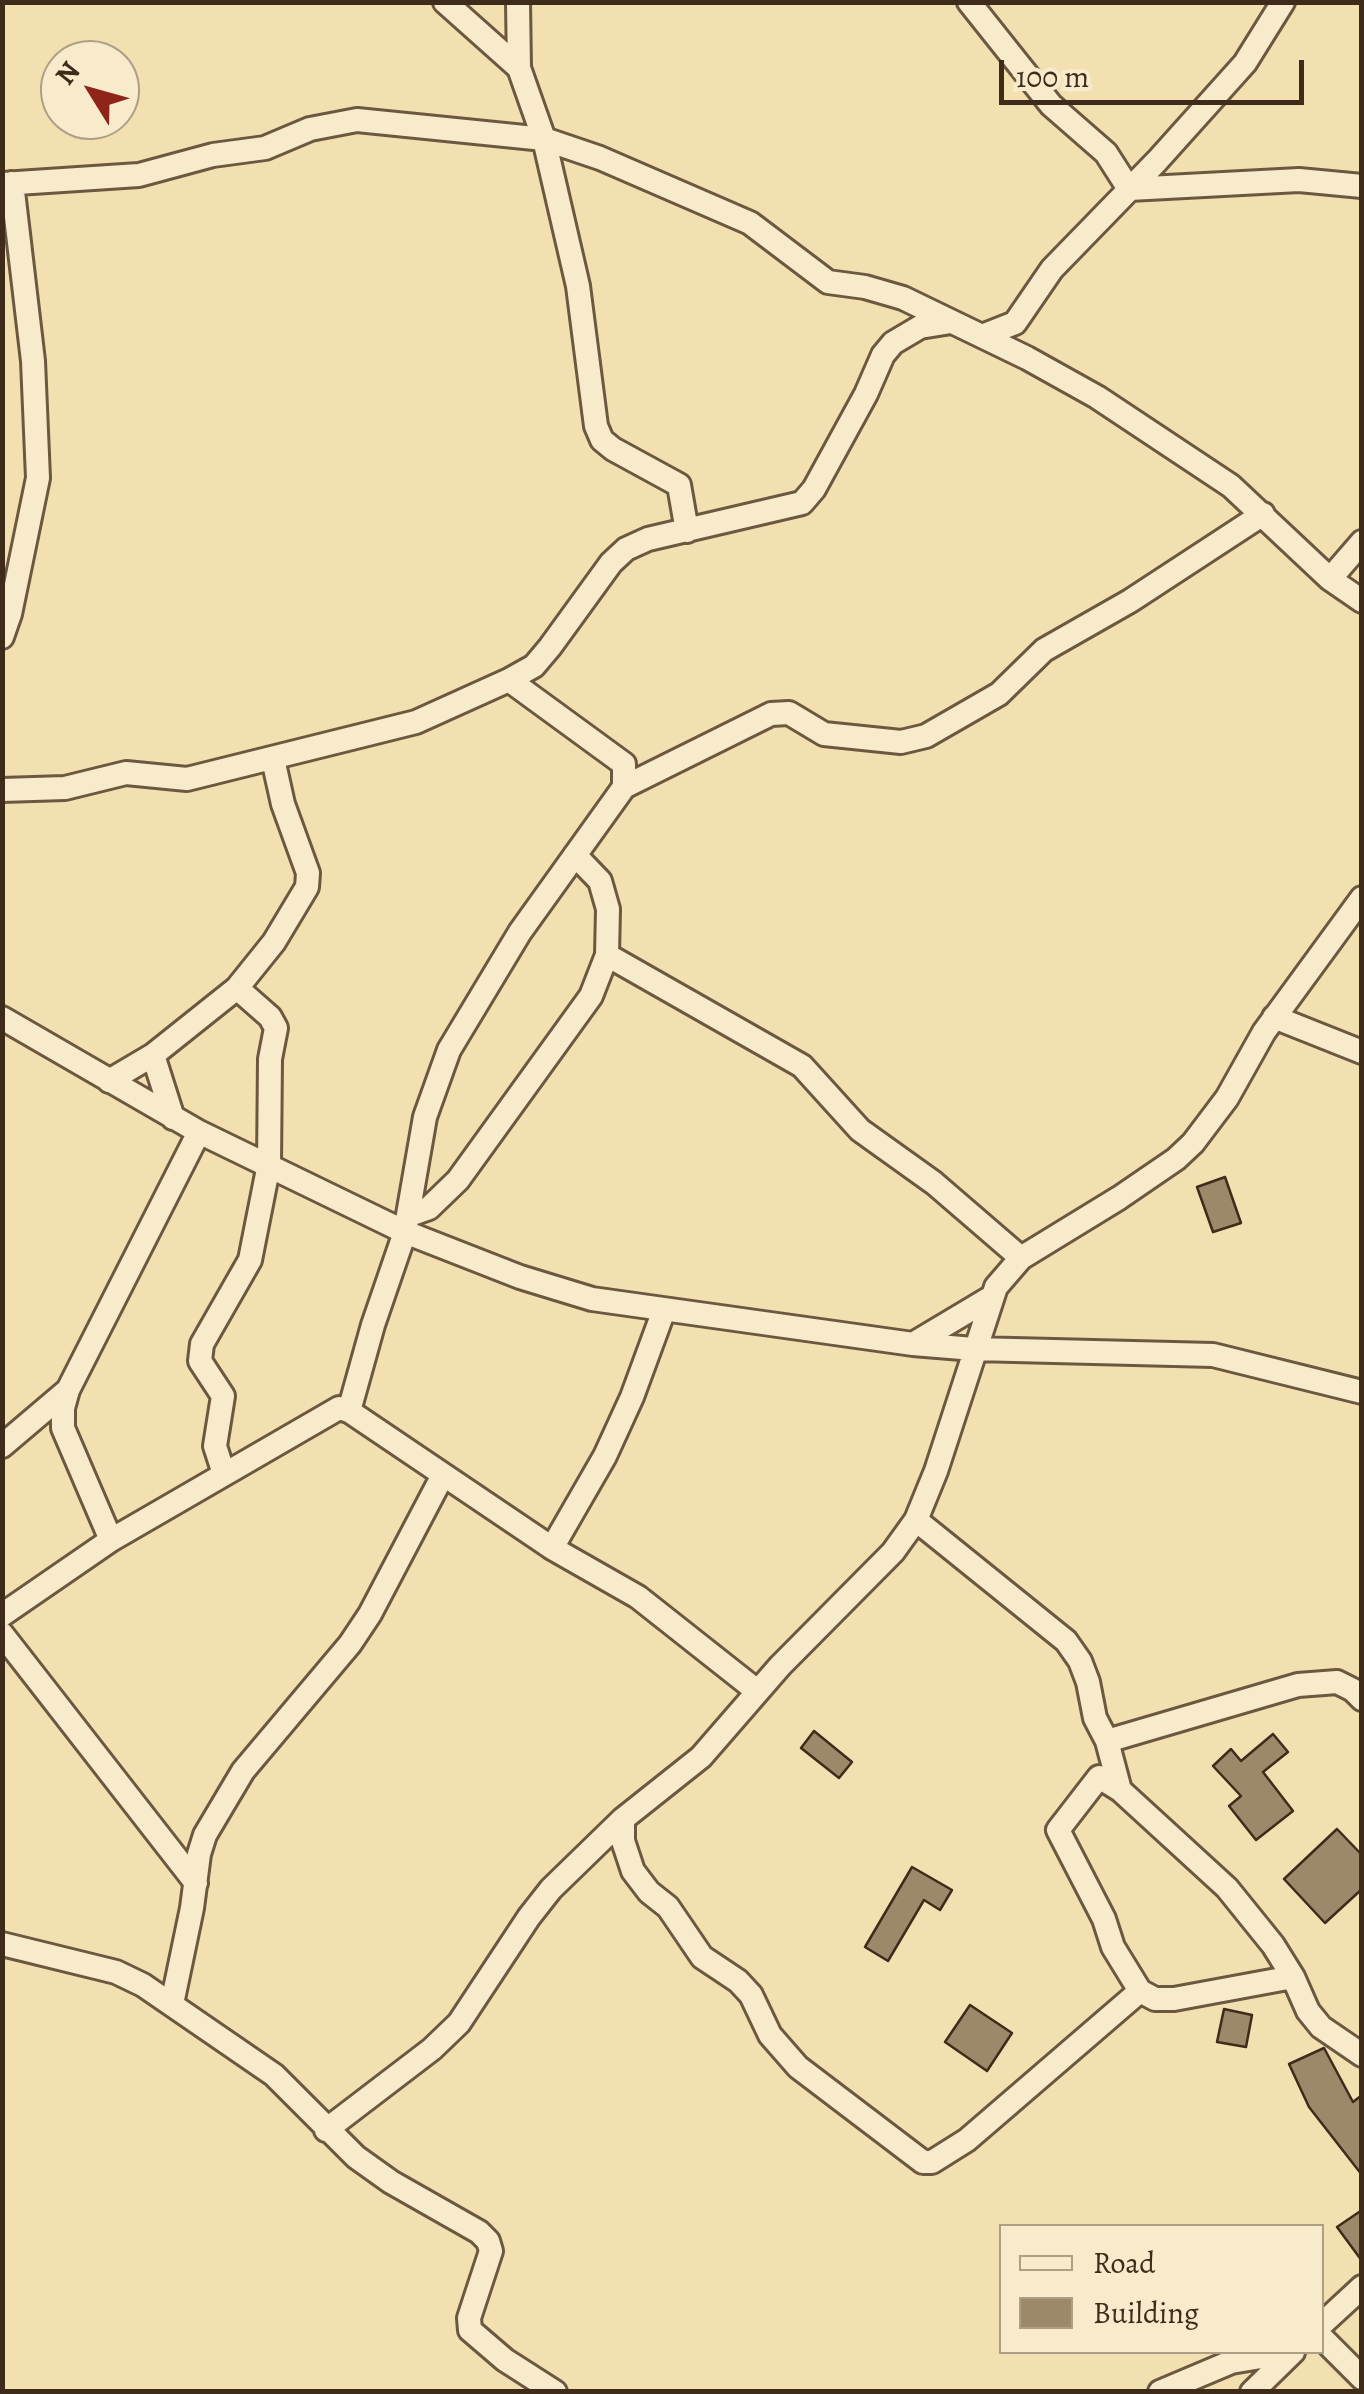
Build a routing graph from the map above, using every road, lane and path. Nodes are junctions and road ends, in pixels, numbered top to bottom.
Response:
1 (445, 2) edge
2 (518, 2) edge
3 (969, 2) edge
4 (1283, 2) edge
5 (518, 68) junction
6 (544, 139) junction
7 (7, 184) edge
8 (1362, 186) edge
9 (1129, 189) junction
10 (950, 322) junction
11 (1015, 323) junction
12 (982, 336) junction
13 (1027, 358) junction
14 (1263, 514) junction
15 (687, 531) junction
16 (1362, 542) edge
17 (1330, 579) junction
18 (1362, 600) edge
19 (2, 637) edge
20 (509, 680) junction
21 (273, 759) junction
22 (624, 787) junction
23 (2, 790) edge
24 (575, 855) junction
25 (1362, 898) edge
26 (606, 955) junction
27 (237, 988) junction
28 (1274, 1017) junction
29 (2, 1018) edge
30 (1362, 1052) edge
31 (153, 1055) junction
32 (109, 1081) junction
33 (174, 1118) junction
34 (199, 1132) junction
35 (270, 1164) junction
36 (407, 1224) junction
37 (1021, 1258) junction
38 (990, 1298) junction
39 (664, 1310) junction
40 (913, 1344) junction
41 (974, 1349) junction
42 (68, 1390) junction
43 (1362, 1392) edge
44 (349, 1411) junction
45 (2, 1446) edge
46 (224, 1474) junction
47 (444, 1474) junction
48 (916, 1520) junction
49 (111, 1540) junction
50 (552, 1548) junction
51 (2, 1614) edge
52 (2, 1634) edge
53 (757, 1690) junction
54 (1362, 1700) edge
55 (1107, 1741) junction
56 (1120, 1790) junction
57 (623, 1818) junction
58 (196, 1883) junction
59 (2, 1944) edge
60 (1293, 1977) junction
61 (1140, 1991) junction
62 (172, 2004) junction
63 (1362, 2055) edge
64 (326, 2130) junction
65 (1362, 2288) edge
66 (1324, 2322) edge
67 (1324, 2340) edge
68 (1280, 2354) edge
69 (1290, 2354) edge
70 (1362, 2378) edge
71 (555, 2392) edge
72 (1160, 2392) edge
73 (1252, 2392) edge

1 - 5 street
2 - 5 street
3 - 9 street
4 - 9 street
5 - 6 street
6 - 7 street
6 - 10 street
6 - 15 street
7 - 19 street
8 - 9 street
9 - 11 street
10 - 12 street
10 - 15 street
11 - 12 street
11 - 13 street
12 - 13 street
13 - 14 street
14 - 17 street
14 - 22 street
15 - 20 street
16 - 17 street
17 - 18 street
20 - 21 street
20 - 22 street
21 - 23 street
21 - 27 street
22 - 24 street
24 - 26 street
24 - 36 street
25 - 28 street
26 - 36 street
26 - 37 street
27 - 31 street
27 - 35 street
28 - 30 street
28 - 37 street
29 - 32 street
31 - 32 street
31 - 33 street
32 - 33 street
33 - 34 street
34 - 35 street
34 - 42 street
35 - 36 street
35 - 46 street
36 - 39 street
36 - 44 street
37 - 38 street
38 - 40 street
38 - 41 street
39 - 40 street
39 - 50 street
40 - 41 street
41 - 43 street
41 - 48 street
42 - 45 street
42 - 49 street
44 - 46 street
44 - 47 street
46 - 49 street
47 - 50 street
47 - 58 street
48 - 53 street
48 - 55 street
49 - 51 street
50 - 53 street
52 - 58 street
53 - 57 street
54 - 55 street
55 - 56 street
56 - 60 street
56 - 61 street
57 - 61 street
57 - 64 street
58 - 62 street
59 - 62 street
60 - 61 street
60 - 63 street
62 - 64 street
64 - 71 street
65 - 66 street
67 - 70 street
68 - 72 street
69 - 73 street

